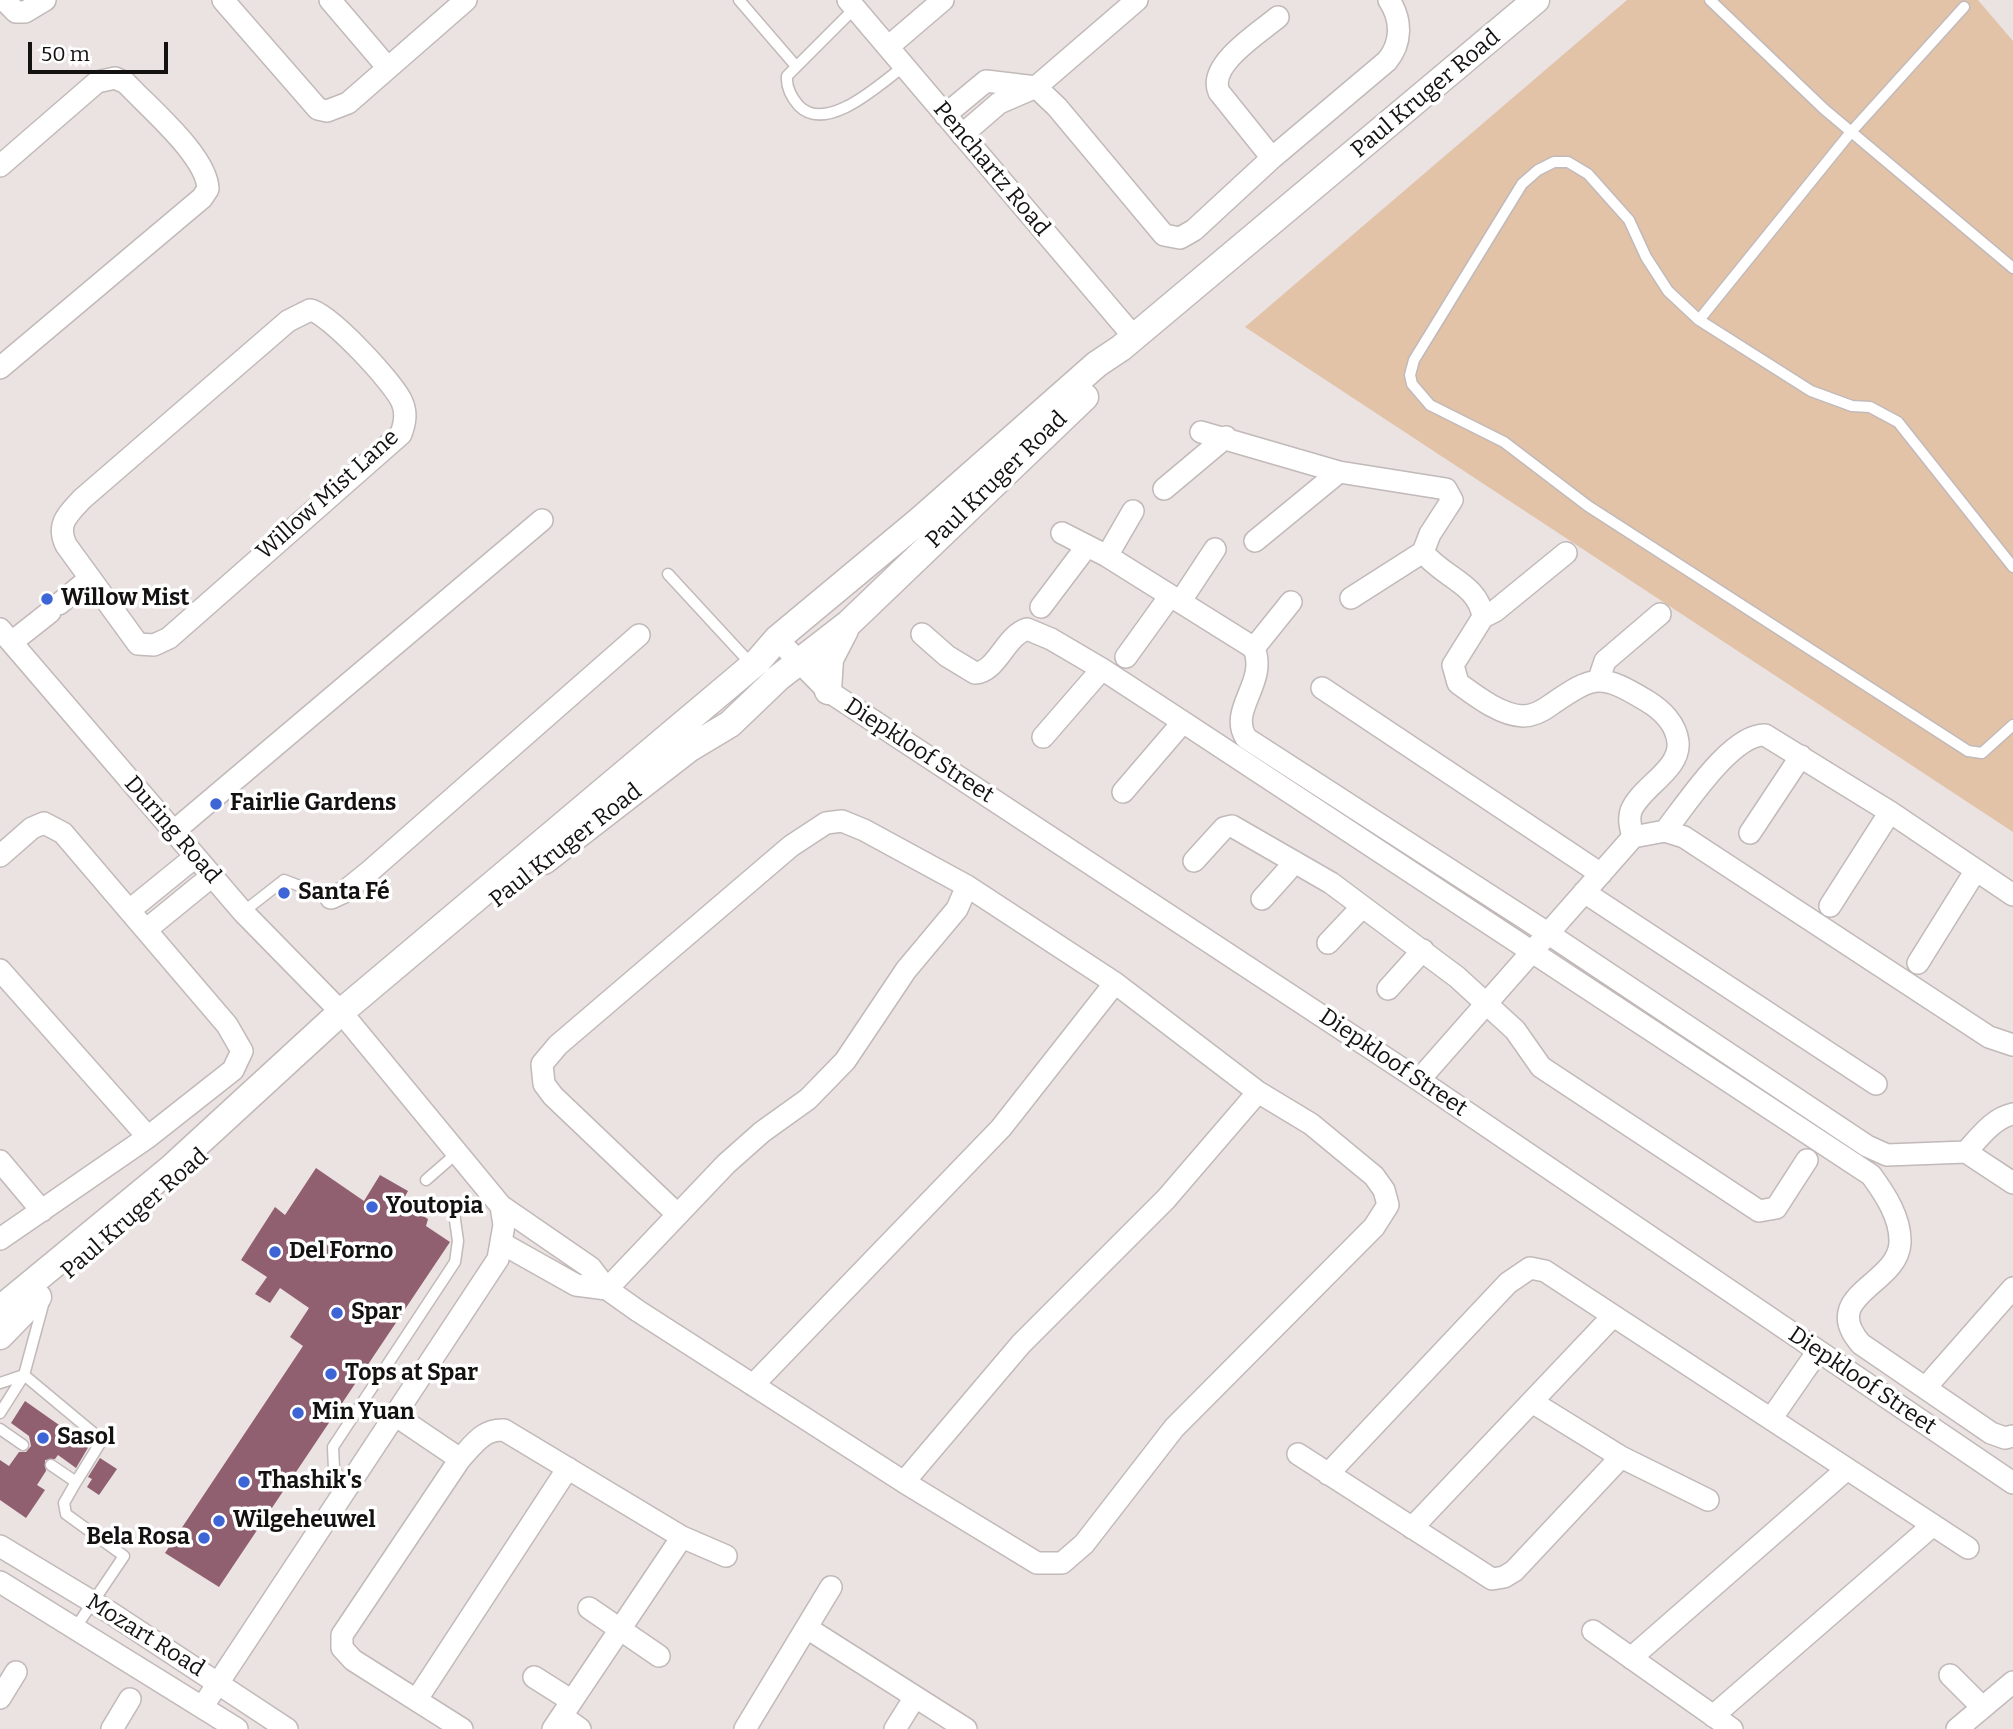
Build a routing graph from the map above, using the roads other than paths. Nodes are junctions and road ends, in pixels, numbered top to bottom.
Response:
1 (4, 0) edge
2 (45, 0) edge
3 (223, 0) edge
4 (330, 0) edge
5 (466, 0) edge
6 (739, 0) edge
7 (943, 0) edge
8 (1138, 0) edge
9 (1389, 0) edge
10 (1536, 0) edge
11 (1710, 0) edge
12 (852, 4) edge
13 (1965, 6) dead end
14 (1278, 17) dead end
15 (888, 47) junction
16 (795, 65) junction
17 (904, 66) junction
18 (388, 68) junction
19 (1036, 87) junction
20 (945, 115) junction
21 (1851, 132) junction
22 (962, 135) junction
23 (1272, 158) junction
24 (0, 166) edge
25 (2013, 268) edge
26 (1699, 320) junction
27 (1128, 343) junction
28 (0, 368) edge
29 (1200, 432) dead end
30 (1226, 438) junction
31 (1339, 472) junction
32 (1164, 489) dead end
33 (1133, 511) dead end
34 (542, 520) dead end
35 (1062, 533) dead end
36 (1255, 541) dead end
37 (1087, 546) junction
38 (1215, 548) dead end
39 (1423, 552) junction
40 (1566, 553) dead end
41 (1107, 556) junction
42 (2013, 567) edge
43 (668, 574) dead end
44 (89, 579) junction
45 (1352, 597) dead end
46 (1175, 599) junction
47 (1291, 602) dead end
48 (1041, 607) dead end
49 (1660, 614) dead end
50 (1483, 617) junction
51 (849, 622) junction
52 (922, 634) dead end
53 (639, 635) dead end
54 (6, 636) edge
55 (777, 639) junction
56 (1254, 649) junction
57 (1126, 657) dead end
58 (799, 664) junction
59 (752, 665) junction
60 (1102, 669) junction
61 (1599, 679) junction
62 (1322, 688) dead end
63 (828, 691) junction
64 (1183, 722) junction
65 (2013, 725) edge
66 (1043, 737) dead end
67 (1801, 756) junction
68 (1123, 792) dead end
69 (1889, 812) junction
70 (1665, 831) junction
71 (173, 832) junction
72 (1750, 833) dead end
73 (1633, 837) junction
74 (0, 856) edge
75 (195, 857) junction
76 (1194, 861) dead end
77 (1295, 862) junction
78 (1976, 870) junction
79 (1601, 874) junction
80 (212, 876) junction
81 (967, 886) junction
82 (1584, 892) junction
83 (2013, 895) edge
84 (331, 898) joint
85 (1262, 899) dead end
86 (1830, 906) dead end
87 (1362, 907) junction
88 (131, 909) junction
89 (243, 912) junction
90 (147, 929) junction
91 (1546, 932) junction
92 (1328, 943) dead end
93 (1423, 950) junction
94 (1532, 951) junction
95 (1918, 963) dead end
96 (0, 970) edge
97 (1115, 983) junction
98 (1388, 989) dead end
99 (1485, 1002) junction
100 (346, 1018) junction
101 (2013, 1045) edge
102 (1419, 1080) junction
103 (1877, 1084) dead end
104 (1258, 1092) junction
105 (2013, 1114) edge
106 (148, 1137) junction
107 (1966, 1152) junction
108 (457, 1153) junction
109 (1808, 1160) dead end
110 (0, 1161) edge
111 (426, 1180) dead end
112 (2013, 1182) edge
113 (501, 1206) junction
114 (42, 1211) junction
115 (454, 1213) dead end
116 (677, 1213) junction
117 (0, 1239) edge
118 (503, 1244) junction
119 (2013, 1288) edge
120 (607, 1289) junction
121 (46, 1290) junction
122 (0, 1309) edge
123 (1613, 1316) junction
124 (0, 1336) edge
125 (1818, 1351) junction
126 (24, 1375) junction
127 (0, 1383) edge
128 (753, 1385) junction
129 (1926, 1387) junction
130 (1532, 1402) junction
131 (0, 1413) edge
132 (396, 1415) junction
133 (1771, 1419) junction
134 (0, 1429) edge
135 (2013, 1436) edge
136 (23, 1445) dead end
137 (1298, 1454) dead end
138 (1621, 1457) junction
139 (460, 1459) junction
140 (51, 1465) dead end
141 (568, 1468) junction
142 (1847, 1469) junction
143 (1328, 1475) junction
144 (76, 1482) junction
145 (904, 1482) junction
146 (2013, 1483) edge
147 (347, 1487) junction
148 (1708, 1500) dead end
149 (1933, 1525) junction
150 (1412, 1528) junction
151 (682, 1536) junction
152 (0, 1546) edge
153 (1968, 1548) dead end
154 (726, 1556) dead end
155 (0, 1582) edge
156 (831, 1587) dead end
157 (91, 1602) junction
158 (589, 1608) dead end
159 (76, 1627) junction
160 (807, 1628) junction
161 (621, 1630) junction
162 (1593, 1631) dead end
163 (659, 1656) dead end
164 (1631, 1658) junction
165 (16, 1672) dead end
166 (1950, 1675) dead end
167 (534, 1677) dead end
168 (219, 1682) junction
169 (2013, 1682) edge
170 (915, 1697) junction
171 (0, 1698) edge
172 (130, 1699) dead end
173 (417, 1699) junction
174 (203, 1706) junction
175 (1982, 1707) junction
176 (562, 1715) edge
177 (1713, 1716) junction
178 (112, 1729) edge
179 (237, 1729) edge
180 (287, 1729) edge
181 (461, 1729) edge
182 (580, 1729) edge
183 (745, 1729) edge
184 (895, 1729) edge
185 (966, 1729) edge
186 (1732, 1729) edge
187 (1957, 1729) edge

1 - 2 street
3 - 18 street
4 - 18 street
5 - 18 street
6 - 16 lane
7 - 15 street
8 - 19 street
9 - 23 street
10 - 27 street, Paul Kruger Road
11 - 21 lane
12 - 15 street, Penchartz Road
12 - 16 lane
13 - 21 lane
14 - 23 street
15 - 17 street, Penchartz Road
16 - 17 lane
17 - 20 street, Penchartz Road
19 - 20 street
19 - 22 street
19 - 23 street
20 - 22 street, Penchartz Road
21 - 25 lane
21 - 26 lane
22 - 27 street, Penchartz Road
24 - 28 street
26 - 42 lane
26 - 65 lane
27 - 51 street, Paul Kruger Road
27 - 55 street, Paul Kruger Road
29 - 30 street
30 - 31 street
30 - 32 street
31 - 36 street
31 - 39 street
33 - 41 street
34 - 71 street
35 - 37 street
37 - 41 street
37 - 48 street
38 - 46 street
39 - 45 street
39 - 50 street
40 - 50 street
41 - 46 street
43 - 59 lane
44 - 44 street, Willow Mist Lane
44 - 54 street
46 - 56 street
46 - 57 street
47 - 56 street
49 - 61 street
50 - 61 street
51 - 58 street, Paul Kruger Road
51 - 63 street
52 - 60 street
53 - 84 street
54 - 71 street, During Road
55 - 58 street, Diepkloof Street
55 - 59 street, Paul Kruger Road
56 - 91 street
58 - 63 street, Diepkloof Street
58 - 100 street, Paul Kruger Road
59 - 100 street, Paul Kruger Road
60 - 64 street
60 - 66 street
61 - 73 street
62 - 79 street
63 - 102 street, Diepkloof Street
64 - 68 street
64 - 94 street
67 - 69 street
67 - 70 street
67 - 72 street
69 - 78 street
69 - 86 street
70 - 73 street
70 - 101 street
71 - 75 street, During Road
73 - 79 street
74 - 88 street
75 - 80 street, During Road
75 - 88 street
76 - 77 street
77 - 85 street
77 - 87 street
78 - 83 street
78 - 95 street
79 - 82 street
80 - 89 street, During Road
80 - 90 street
81 - 97 street
81 - 116 street
81 - 116 street
82 - 91 street
82 - 103 street
84 - 89 lane
87 - 92 street
87 - 93 street
88 - 90 street
89 - 100 street, During Road
90 - 106 street
91 - 94 street
91 - 107 street
93 - 98 street
93 - 99 street
94 - 99 street
94 - 129 street
96 - 106 street
97 - 104 street
97 - 128 street
99 - 102 street
99 - 109 street
100 - 108 street, During Road
100 - 121 street, Paul Kruger Road
100 - 122 street, Paul Kruger Road
102 - 125 street, Diepkloof Street
104 - 145 street
104 - 145 street
105 - 107 street
106 - 114 street
107 - 112 street
108 - 111 lane
108 - 113 street, During Road
110 - 114 street
113 - 118 street
113 - 120 street, During Road
114 - 117 street
115 - 147 lane
116 - 120 street
118 - 120 street
118 - 132 street
119 - 129 street
120 - 128 street
121 - 124 street, Paul Kruger Road
121 - 126 lane
123 - 130 street
123 - 133 street
123 - 143 street
125 - 133 street
125 - 146 street, Diepkloof Street
126 - 127 lane
126 - 131 lane
126 - 144 lane
128 - 145 street
129 - 135 street
130 - 138 street
130 - 150 street
132 - 139 street
132 - 147 street
133 - 142 street
134 - 136 lane
137 - 143 street
138 - 148 street
138 - 150 street
139 - 141 street
139 - 173 street
140 - 144 lane
141 - 151 street
141 - 173 street
142 - 149 street
142 - 164 street
143 - 150 street
144 - 157 lane
147 - 168 street
149 - 153 street
149 - 177 street
151 - 154 street
151 - 161 street
152 - 157 street, Mozart Road
155 - 159 street, Mozart Road
156 - 160 street
157 - 159 lane
157 - 168 street, Mozart Road
158 - 161 street
159 - 174 street, Mozart Road
160 - 170 street
160 - 183 street
161 - 163 street
161 - 176 street
162 - 164 street
164 - 177 street
165 - 171 street
166 - 175 street
167 - 176 street
168 - 174 street
168 - 180 street, Mozart Road
169 - 175 street
170 - 184 street
170 - 185 street
172 - 178 street
173 - 181 street
174 - 179 street, Mozart Road
175 - 187 street
176 - 182 street
177 - 186 street

